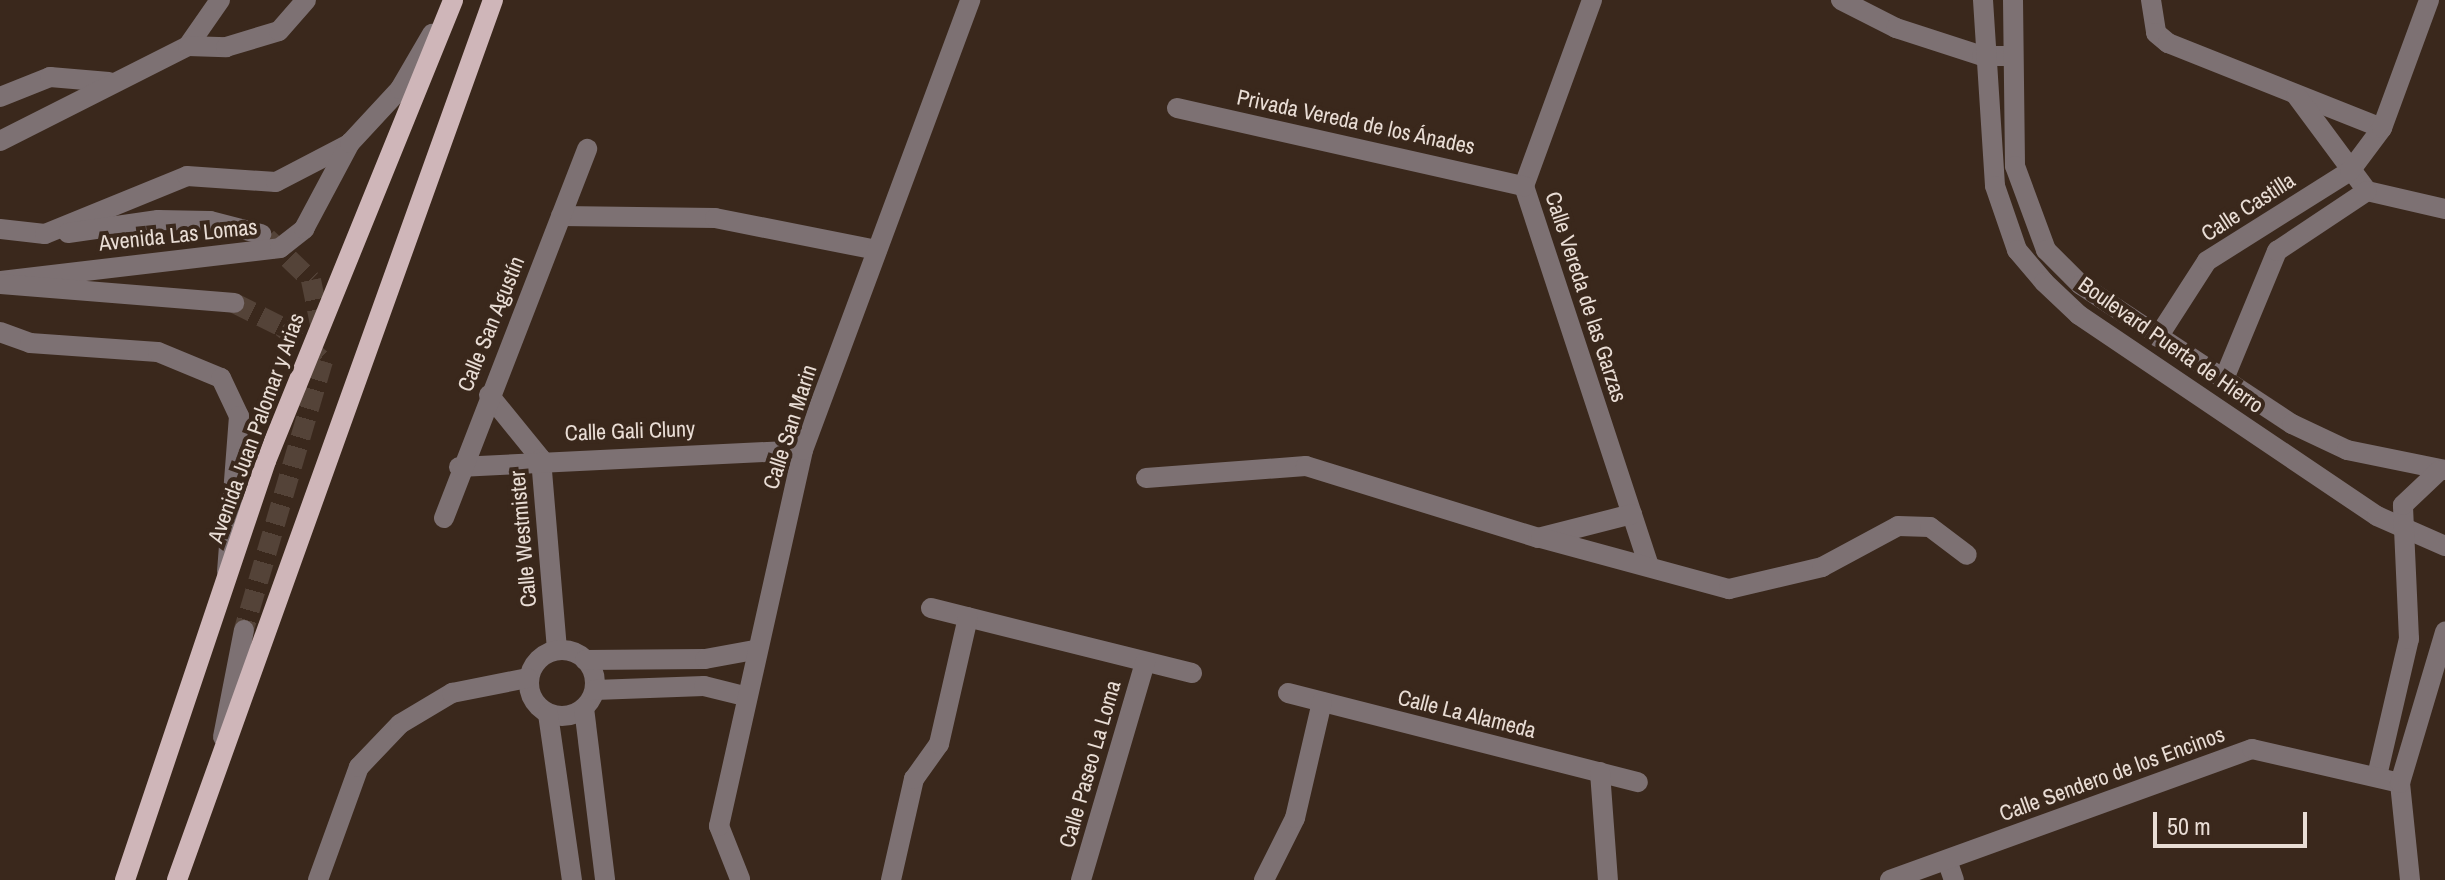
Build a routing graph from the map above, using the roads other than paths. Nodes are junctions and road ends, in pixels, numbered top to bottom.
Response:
1 (220, 0) edge
2 (306, 0) edge
3 (453, 0) edge
4 (493, 0) edge
5 (1592, 0) edge
6 (1841, 0) edge
7 (1981, 0) edge
8 (2151, 0) edge
9 (2429, 0) edge
10 (2013, 1) edge
11 (965, 2) edge
12 (188, 46) junction
13 (1982, 56) junction
14 (2012, 56) junction
15 (109, 82) junction
16 (2296, 95) junction
17 (0, 97) edge
18 (1177, 108) dead end
19 (2382, 128) junction
20 (0, 141) edge
21 (350, 143) junction
22 (587, 149) dead end
23 (2350, 171) junction
24 (1524, 186) junction
25 (2367, 191) junction
26 (2445, 209) edge
27 (561, 216) junction
28 (2259, 227) junction
29 (0, 229) edge
30 (45, 234) junction
31 (261, 234) tunnel mouth
32 (877, 250) junction
33 (2277, 251) junction
34 (0, 283) edge
35 (234, 303) tunnel mouth
36 (0, 332) edge
37 (2158, 337) junction
38 (2224, 379) junction
39 (489, 395) junction
40 (803, 450) junction
41 (541, 459) junction
42 (459, 467) junction
43 (2442, 470) edge
44 (1146, 478) dead end
45 (1632, 514) junction
46 (444, 518) dead end
47 (2402, 528) junction
48 (1538, 538) junction
49 (2445, 546) edge
50 (1967, 555) dead end
51 (1649, 566) junction
52 (227, 581) junction
53 (931, 608) dead end
54 (968, 617) junction
55 (244, 630) tunnel mouth
56 (2445, 632) edge
57 (557, 649) junction
58 (754, 650) junction
59 (705, 659) junction
60 (585, 660) junction
61 (1145, 662) junction
62 (2404, 665) junction
63 (2437, 672) edge
64 (1192, 673) dead end
65 (528, 678) junction
66 (704, 686) junction
67 (595, 690) junction
68 (1288, 693) dead end
69 (744, 696) junction
70 (1322, 702) junction
71 (584, 708) junction
72 (548, 714) junction
73 (1600, 772) junction
74 (218, 773) junction
75 (2377, 776) junction
76 (1638, 782) dead end
77 (2400, 783) junction
78 (1947, 860) junction
79 (740, 879) edge
80 (125, 880) edge
81 (177, 880) edge
82 (318, 880) edge
83 (572, 880) edge
84 (605, 880) edge
85 (891, 880) edge
86 (1081, 880) edge
87 (1264, 880) edge
88 (1608, 880) edge
89 (1890, 880) edge
90 (1954, 880) edge
91 (2410, 880) edge

1 - 12 street
2 - 12 street
3 - 21 street, Avenida Las Lomas
3 - 52 main road, Avenida Juan Palomar y Arias
4 - 74 main road
5 - 24 street, Calle Vereda de las Garzas
6 - 13 street
7 - 10 street
7 - 13 street, Boulevard Puerta de Hierro
8 - 16 street
9 - 19 street
10 - 14 street, Boulevard Puerta de Hierro
11 - 32 street, Calle San Marin
12 - 15 street
13 - 14 street
13 - 47 street, Boulevard Puerta de Hierro
14 - 37 street, Boulevard Puerta de Hierro
15 - 17 street
15 - 20 street
16 - 19 street
16 - 23 street
18 - 24 street, Privada Vereda de los Ánades
19 - 23 street
21 - 30 street, Avenida Las Lomas
21 - 34 street, Avenida Las Lomas
22 - 27 street, Calle San Agustín
23 - 25 street
23 - 28 street, Calle Castilla
24 - 45 street, Calle Vereda de las Garzas
25 - 26 street
25 - 33 street
27 - 32 street
27 - 39 street, Calle San Agustín
28 - 33 street
28 - 37 street, Calle Castilla
29 - 30 street, Avenida Las Lomas
30 - 31 street, Avenida Las Lomas
32 - 40 street, Calle San Marin
33 - 38 street
34 - 35 street, Avenida Las Lomas
36 - 52 street
37 - 38 street, Boulevard Puerta de Hierro
38 - 43 street, Boulevard Puerta de Hierro
39 - 41 street, Calle Westmister
39 - 42 street, Calle San Agustín
40 - 41 street, Calle Gali Cluny
40 - 58 street, Calle San Marin
41 - 42 street, Calle Gali Cluny
41 - 57 street, Calle Westmister
42 - 46 street, Calle San Agustín
43 - 47 street
44 - 48 street
45 - 48 street
45 - 51 street, Calle Vereda de las Garzas
47 - 49 street, Boulevard Puerta de Hierro
47 - 62 street
48 - 51 street
50 - 51 street
52 - 80 main road, Avenida Juan Palomar y Arias
53 - 54 street, Calle Paseo La Loma
54 - 61 street, Calle Paseo La Loma
54 - 85 street
55 - 74 street
56 - 63 street
57 - 60 street
57 - 65 street
58 - 59 street
58 - 69 street, Calle San Marin
59 - 60 street
59 - 66 street
60 - 67 street
61 - 64 street, Calle Paseo La Loma
61 - 86 street, Calle Paseo La Loma
62 - 63 street
62 - 75 street
63 - 77 street
65 - 72 street
65 - 82 street
66 - 67 street
66 - 69 street
67 - 71 street
68 - 70 street, Calle La Alameda
69 - 79 street, Calle San Marin
70 - 73 street, Calle La Alameda
70 - 87 street
71 - 72 street
71 - 84 street
72 - 83 street
73 - 76 street, Calle La Alameda
73 - 88 street
74 - 81 main road
75 - 77 street, Calle Sendero de los Encinos
75 - 78 street, Calle Sendero de los Encinos
77 - 91 street
78 - 89 street, Calle Sendero de los Encinos
78 - 90 street

